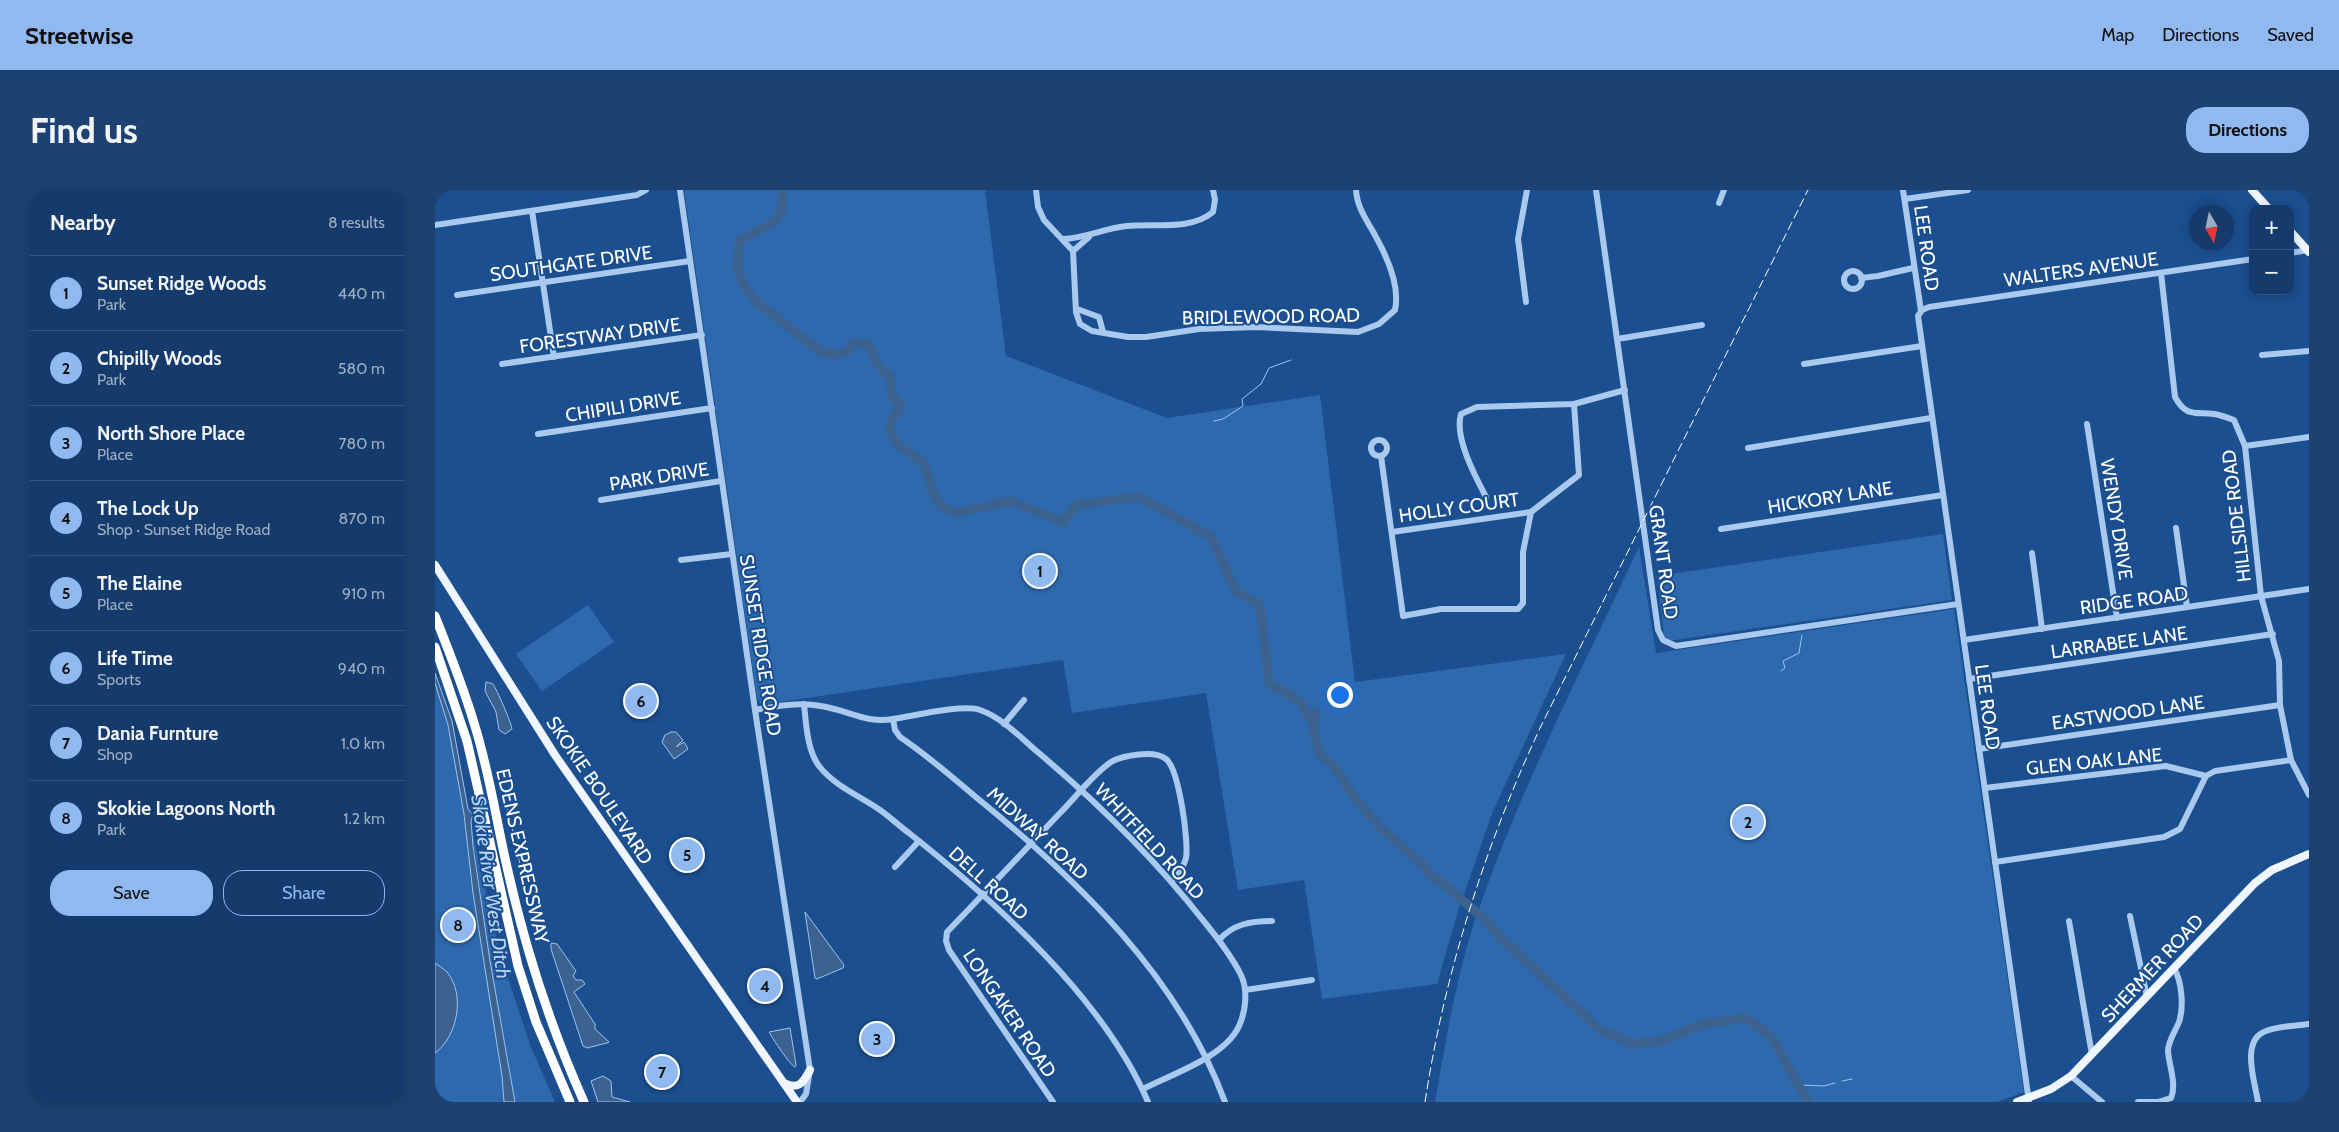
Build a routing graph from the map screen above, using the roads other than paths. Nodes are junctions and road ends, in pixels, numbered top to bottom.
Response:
1 (646, 190) edge
2 (680, 190) edge
3 (1036, 190) edge
4 (1213, 190) edge
5 (1356, 190) edge
6 (1527, 190) edge
7 (1596, 190) edge
8 (1724, 190) edge
9 (1903, 190) edge
10 (1968, 190) edge
11 (2252, 190) edge
12 (1905, 199) junction
13 (1719, 203) dead end
14 (2265, 205) edge
15 (532, 211) junction
16 (435, 225) edge
17 (1090, 236) junction
18 (2294, 236) edge
19 (1063, 239) junction
20 (1073, 251) junction
21 (2308, 251) edge
22 (2294, 253) edge
23 (2249, 259) edge
24 (690, 261) junction
25 (1913, 268) junction
26 (2161, 273) junction
27 (1861, 278) dead end
28 (543, 283) junction
29 (457, 295) dead end
30 (1525, 302) dead end
31 (1077, 309) junction
32 (1920, 313) junction
33 (1702, 325) dead end
34 (1103, 332) junction
35 (702, 335) junction
36 (1617, 339) junction
37 (1922, 346) junction
38 (2309, 351) edge
39 (2262, 355) dead end
40 (554, 357) junction
41 (502, 364) dead end
42 (1804, 364) dead end
43 (1625, 390) junction
44 (1574, 404) junction
45 (712, 408) junction
46 (1931, 418) junction
47 (2087, 424) dead end
48 (538, 434) dead end
49 (2309, 437) edge
50 (2245, 446) junction
51 (1749, 448) dead end
52 (1381, 456) dead end
53 (721, 480) junction
54 (1943, 495) junction
55 (1486, 496) dead end
56 (601, 500) dead end
57 (1531, 512) junction
58 (2176, 528) dead end
59 (1721, 529) dead end
60 (1392, 532) junction
61 (2032, 553) dead end
62 (732, 554) junction
63 (681, 560) dead end
64 (435, 565) edge
65 (2309, 589) edge
66 (2261, 596) junction
67 (1958, 604) junction
68 (2187, 607) junction
69 (435, 616) edge
70 (2117, 618) junction
71 (2042, 629) junction
72 (2273, 634) junction
73 (1964, 640) junction
74 (435, 647) edge
75 (1969, 679) junction
76 (1024, 700) dead end
77 (804, 704) junction
78 (2280, 705) junction
79 (755, 710) junction
80 (893, 719) junction
81 (1004, 724) junction
82 (1979, 749) junction
83 (2291, 760) junction
84 (2206, 776) junction
85 (1985, 788) junction
86 (1082, 790) junction
87 (2309, 795) edge
88 (919, 841) junction
89 (1032, 842) junction
90 (2309, 854) edge
91 (1995, 862) junction
92 (895, 867) dead end
93 (1172, 880) junction
94 (984, 895) junction
95 (2130, 916) dead end
96 (1272, 921) dead end
97 (2069, 921) dead end
98 (1219, 940) junction
99 (2174, 968) junction
100 (1312, 980) dead end
101 (1245, 990) junction
102 (2147, 997) junction
103 (2309, 1024) edge
104 (2092, 1055) junction
105 (1206, 1057) junction
106 (810, 1070) junction
107 (2071, 1076) junction
108 (784, 1083) junction
109 (1143, 1089) junction
110 (2028, 1100) edge
111 (570, 1102) edge
112 (584, 1102) edge
113 (799, 1102) edge
114 (1053, 1102) edge
115 (1148, 1102) edge
116 (1225, 1102) edge
117 (2017, 1102) edge
118 (2102, 1102) edge
119 (2138, 1102) edge
120 (2158, 1102) edge
121 (2258, 1102) edge

1 - 15 street
2 - 24 street, SUNSET RIDGE ROAD
3 - 19 street
4 - 17 street
5 - 34 street, BRIDLEWOOD ROAD
6 - 30 street
7 - 36 street, GRANT ROAD
8 - 13 street
9 - 12 street, LEE ROAD
10 - 12 street
11 - 14 main road
12 - 25 street, LEE ROAD
15 - 16 street
15 - 28 street
17 - 19 street
17 - 20 street
18 - 21 main road
19 - 20 street
20 - 31 street, BRIDLEWOOD ROAD
21 - 22 street
23 - 26 street, WALTERS AVENUE
24 - 28 street, SOUTHGATE DRIVE
24 - 35 street, SUNSET RIDGE ROAD
25 - 27 street
25 - 32 street, LEE ROAD
26 - 32 street, WALTERS AVENUE
26 - 50 street, HILLSIDE ROAD
28 - 29 street, SOUTHGATE DRIVE
28 - 40 street
31 - 34 street
31 - 34 street, BRIDLEWOOD ROAD
32 - 37 street, LEE ROAD
33 - 36 street
35 - 40 street, FORESTWAY DRIVE
35 - 45 street, SUNSET RIDGE ROAD
36 - 43 street, GRANT ROAD
37 - 42 street
37 - 46 street, LEE ROAD
38 - 39 street
40 - 41 street, FORESTWAY DRIVE
43 - 44 street
43 - 67 street, GRANT ROAD
44 - 55 street
44 - 57 street
45 - 48 street, CHIPILI DRIVE
45 - 53 street, SUNSET RIDGE ROAD
46 - 51 street
46 - 54 street, LEE ROAD
47 - 70 street, WENDY DRIVE
49 - 50 street
50 - 66 street, HILLSIDE ROAD
52 - 60 street
53 - 56 street, PARK DRIVE
53 - 62 street, SUNSET RIDGE ROAD
54 - 59 street, HICKORY LANE
54 - 67 street, LEE ROAD
57 - 60 street, HOLLY COURT
57 - 60 street
58 - 68 street
61 - 71 street
62 - 63 street
62 - 79 street, SUNSET RIDGE ROAD
64 - 108 main road, SKOKIE BOULEVARD
65 - 66 street, RIDGE ROAD
66 - 68 street, RIDGE ROAD
66 - 72 street, HILLSIDE ROAD
67 - 73 street, LEE ROAD
68 - 70 street, RIDGE ROAD
69 - 112 highway, EDENS EXPRESSWAY
70 - 71 street, RIDGE ROAD
71 - 73 street, RIDGE ROAD
72 - 75 street, LARRABEE LANE
72 - 78 street, HILLSIDE ROAD
73 - 75 street, LEE ROAD
74 - 111 highway, EDENS EXPRESSWAY
75 - 82 street, LEE ROAD
76 - 81 street
77 - 79 street
77 - 80 street
77 - 88 street, DELL ROAD
78 - 82 street, EASTWOOD LANE
78 - 83 street, HILLSIDE ROAD
79 - 106 street, SUNSET RIDGE ROAD
80 - 81 street, WHITFIELD ROAD
80 - 89 street, MIDWAY ROAD
81 - 86 street, WHITFIELD ROAD
82 - 85 street, LEE ROAD
83 - 84 street
83 - 87 street, HILLSIDE ROAD
84 - 85 street, GLEN OAK LANE
84 - 91 street
85 - 91 street, LEE ROAD
86 - 89 street
86 - 93 street, WHITFIELD ROAD
86 - 93 street
88 - 92 street
88 - 94 street, DELL ROAD
89 - 94 street
89 - 105 street, MIDWAY ROAD
90 - 99 main road, SHERMER ROAD
91 - 110 street, LEE ROAD
93 - 98 street, WHITFIELD ROAD
94 - 109 street, DELL ROAD
94 - 114 street, LONGAKER ROAD
95 - 102 street
96 - 98 street
97 - 104 street
98 - 101 street, WHITFIELD ROAD
99 - 102 main road, SHERMER ROAD
99 - 120 street
100 - 101 street
101 - 105 street, WHITFIELD ROAD
102 - 104 main road, SHERMER ROAD
103 - 121 street
104 - 107 main road, SHERMER ROAD
105 - 109 street, WHITFIELD ROAD
105 - 116 street, MIDWAY ROAD
106 - 108 main road
106 - 113 street, SUNSET RIDGE ROAD
107 - 110 main road, SHERMER ROAD
107 - 118 street
108 - 113 main road, SKOKIE BOULEVARD
109 - 115 street, DELL ROAD
110 - 117 main road, SHERMER ROAD
119 - 120 street

